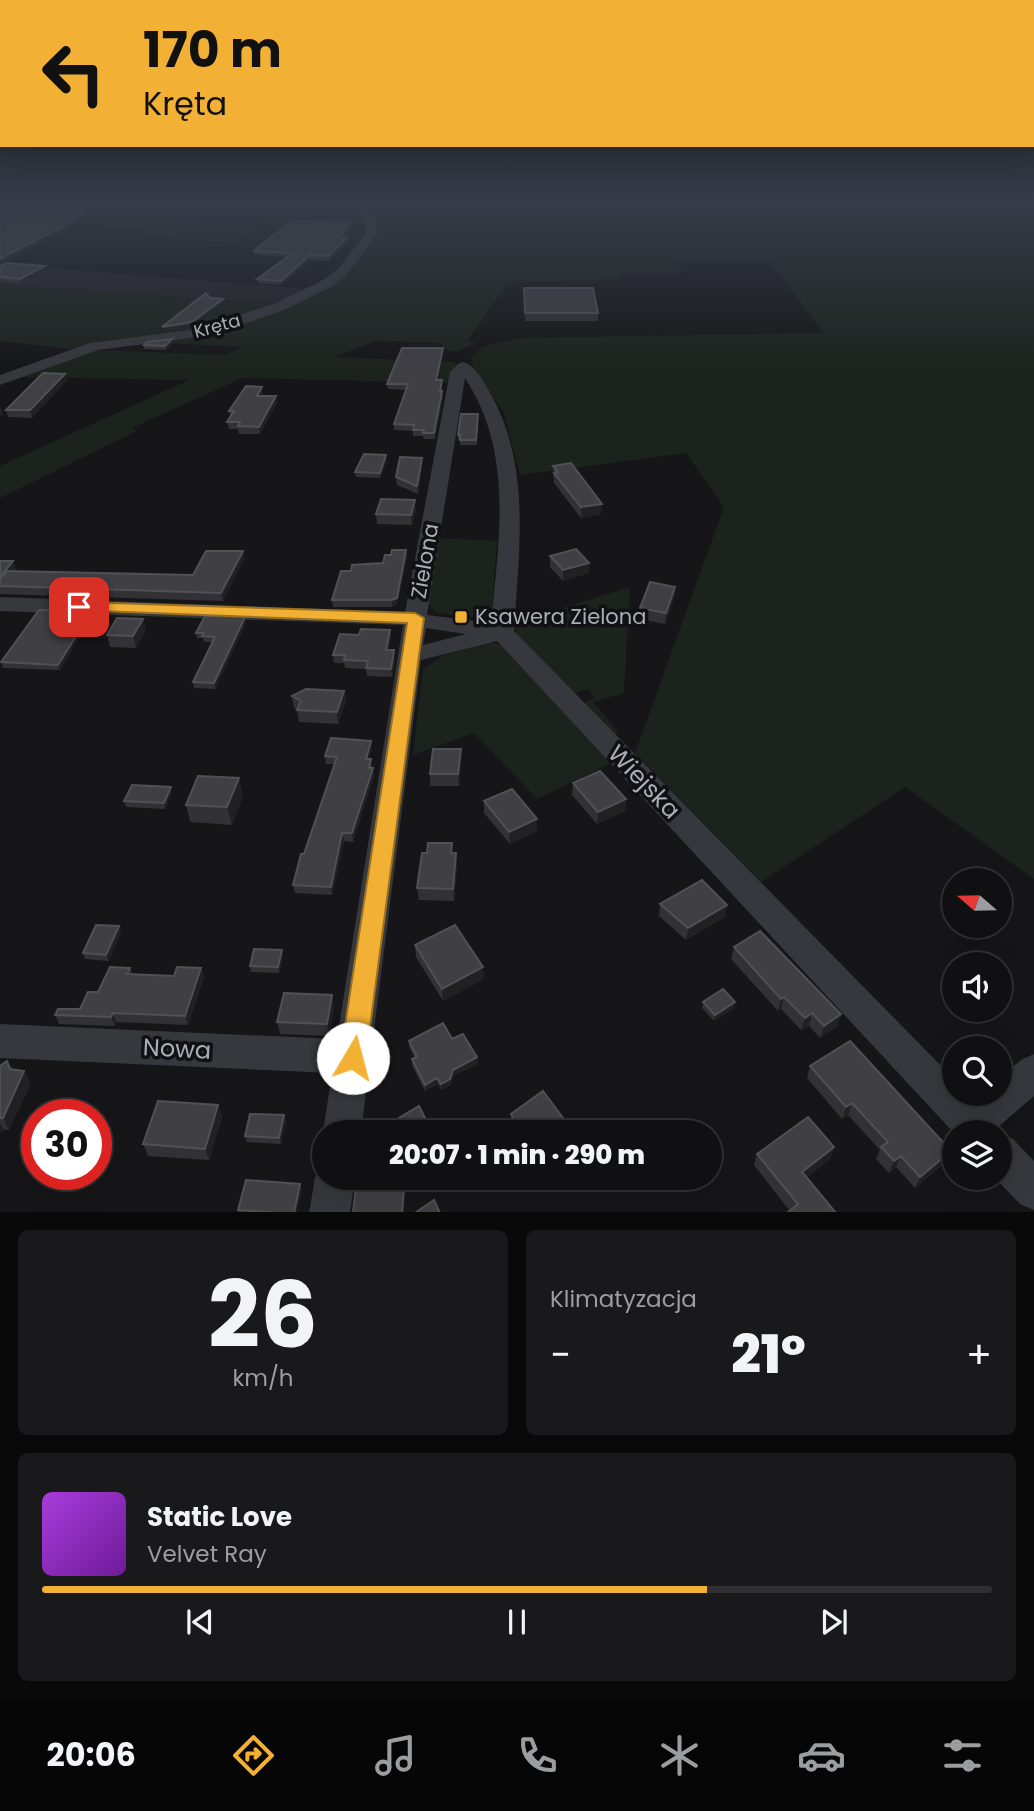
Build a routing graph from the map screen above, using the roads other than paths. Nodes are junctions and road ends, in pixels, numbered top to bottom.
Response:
1 (352, 259) edge
2 (0, 380) edge
3 (0, 604) edge
4 (415, 618) junction
5 (502, 632) junction
6 (410, 652) junction
7 (0, 1041) edge
8 (353, 1058) junction
9 (1034, 1072) edge
10 (344, 1120) edge
11 (966, 1120) edge
12 (982, 1120) edge
13 (1012, 1167) edge
14 (333, 1190) edge
15 (1034, 1190) edge
16 (329, 1212) edge

1 - 2 street, Kręta
3 - 4 street
4 - 5 street
4 - 5 street, Zielona
4 - 6 street, Zielona
5 - 6 street
5 - 11 street, Wiejska
6 - 8 street, Zielona
7 - 8 street, Nowa
8 - 10 street, Zielona
9 - 12 street
13 - 15 street
14 - 16 street

